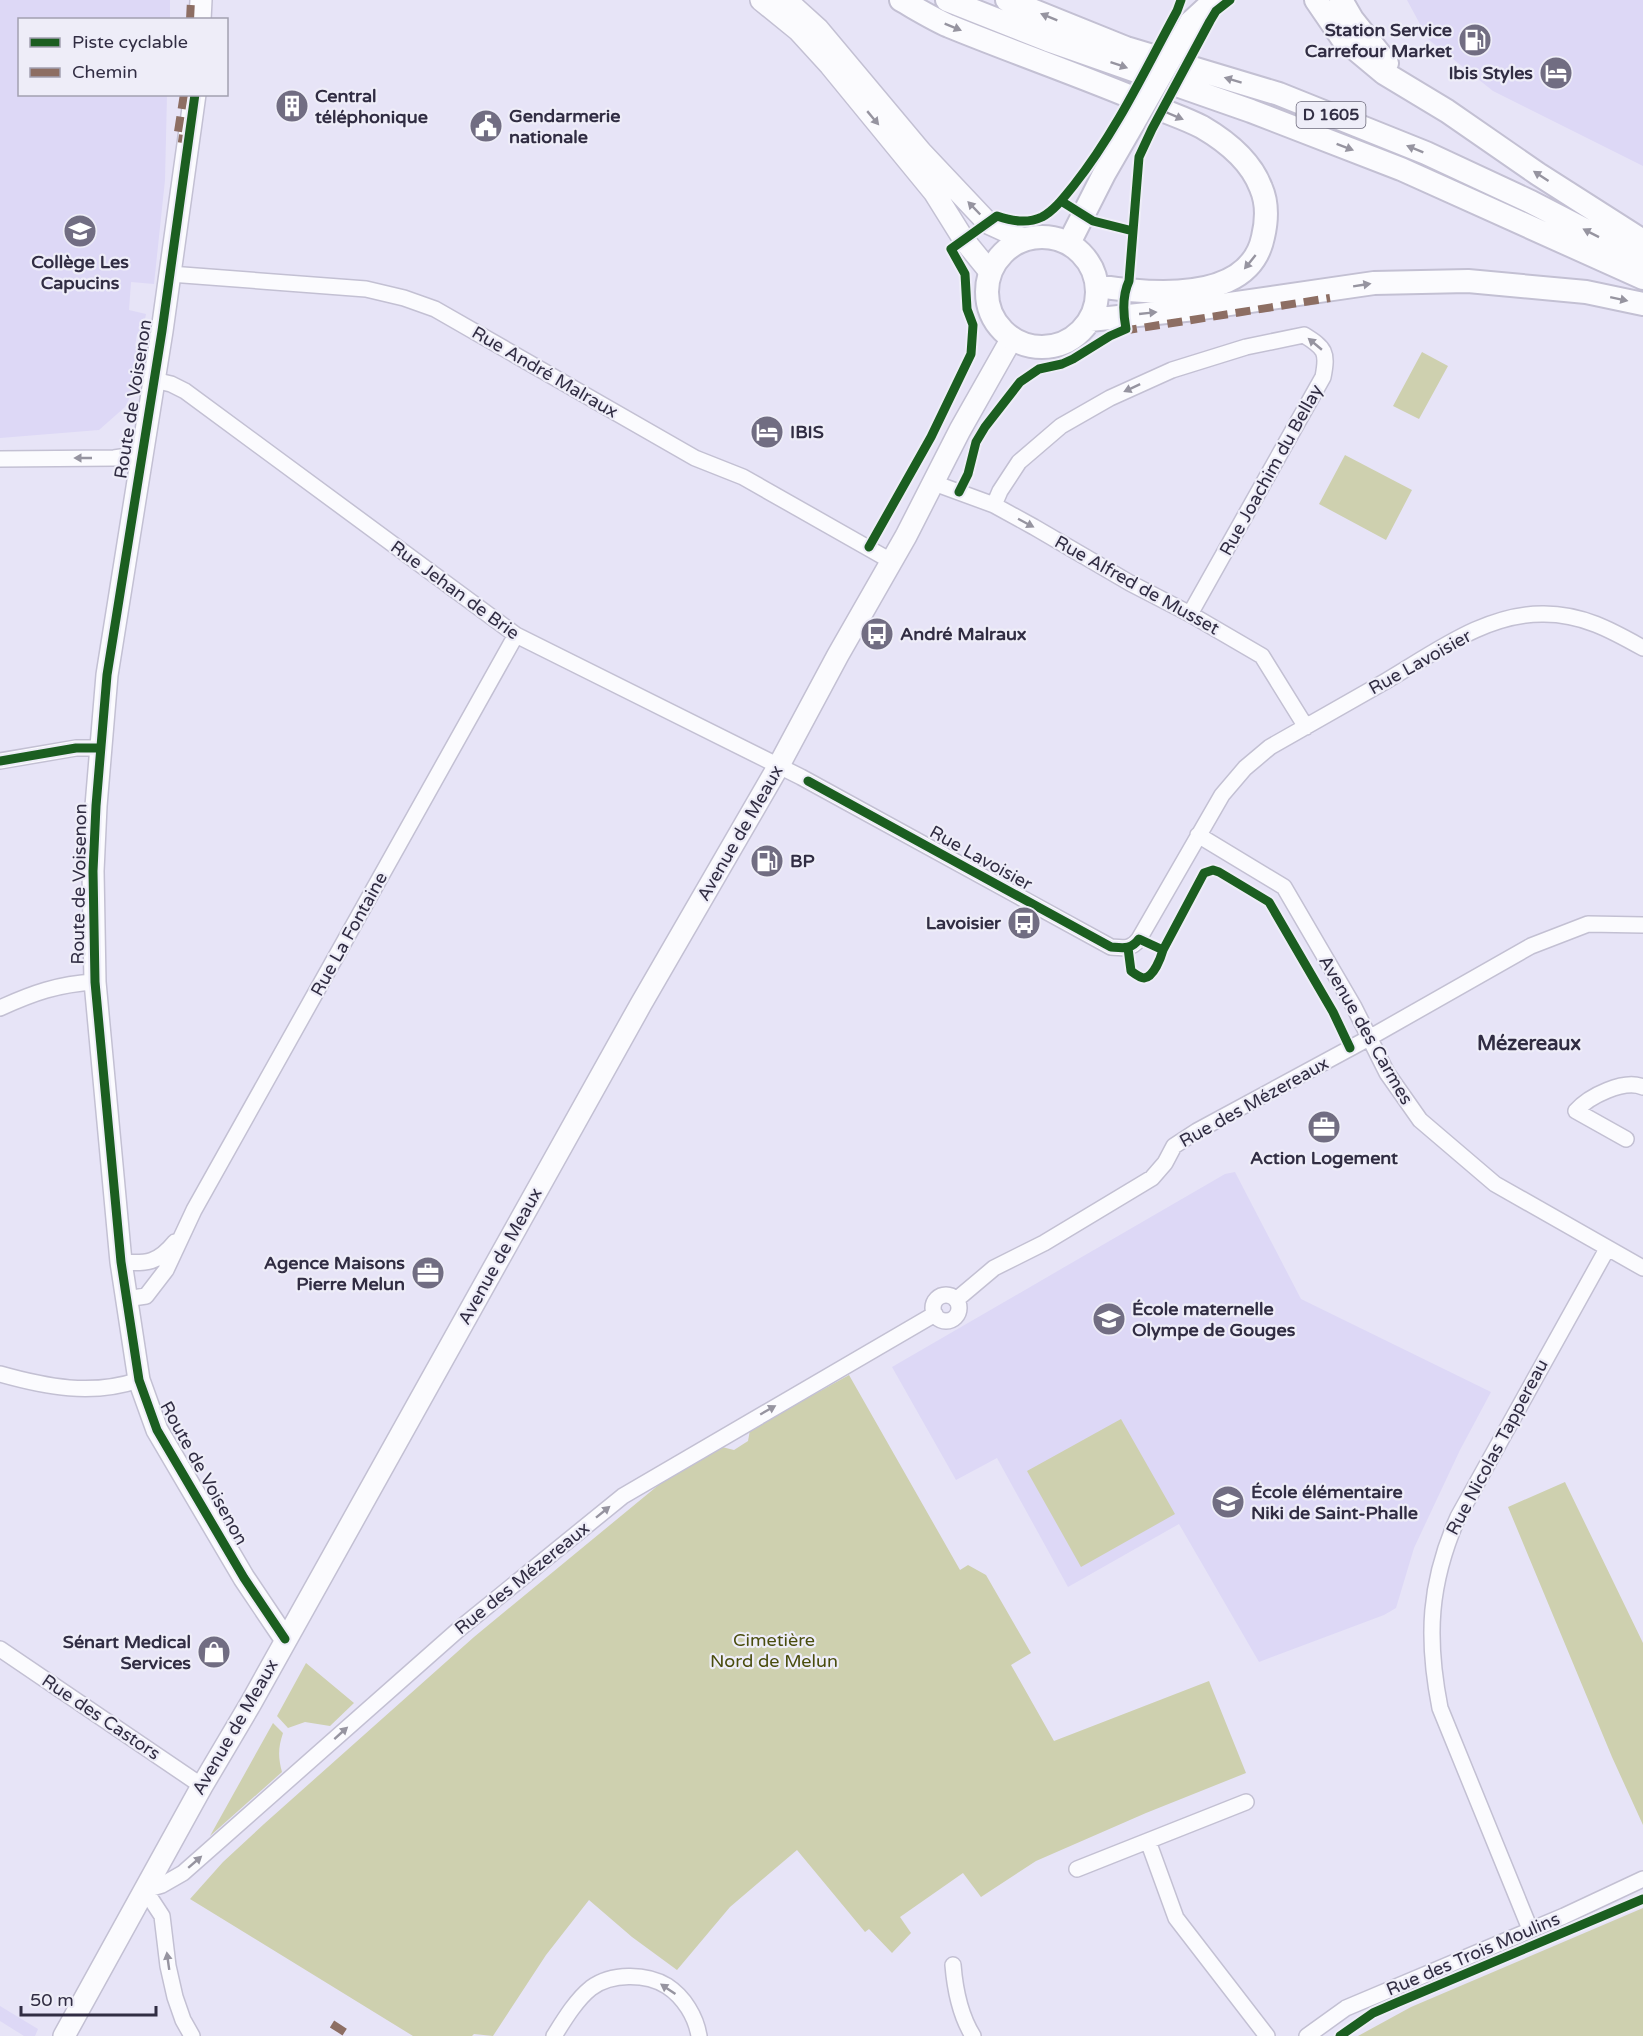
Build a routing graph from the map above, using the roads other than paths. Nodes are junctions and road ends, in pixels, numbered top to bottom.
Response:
1 (201, 0) edge
2 (761, 0) edge
3 (786, 0) edge
4 (901, 0) edge
5 (946, 0) edge
6 (1007, 0) edge
7 (1215, 0) edge
8 (1316, 0) edge
9 (1341, 0) edge
10 (1192, 11) edge
11 (200, 18) edge
12 (1408, 87) junction
13 (195, 96) edge
14 (1023, 239) junction
15 (1643, 241) edge
16 (1069, 243) junction
17 (1643, 260) edge
18 (990, 272) junction
19 (170, 274) junction
20 (1643, 278) edge
21 (1098, 286) junction
22 (1643, 304) edge
23 (1090, 320) junction
24 (1012, 338) junction
25 (154, 380) junction
26 (141, 454) junction
27 (0, 459) edge
28 (936, 480) junction
29 (994, 505) junction
30 (891, 561) junction
31 (1190, 614) junction
32 (516, 635) junction
33 (1643, 648) edge
34 (1306, 727) junction
35 (100, 748) junction
36 (0, 761) edge
37 (778, 767) junction
38 (1198, 835) junction
39 (1643, 925) edge
40 (95, 982) junction
41 (0, 1008) edge
42 (1369, 1038) junction
43 (1643, 1087) edge
44 (1626, 1139) dead end
45 (183, 1233) junction
46 (1607, 1249) junction
47 (121, 1262) junction
48 (1643, 1268) edge
49 (126, 1299) junction
50 (0, 1374) edge
51 (139, 1380) junction
52 (285, 1639) junction
53 (0, 1649) edge
54 (202, 1785) junction
55 (1246, 1802) dead end
56 (1148, 1841) junction
57 (1077, 1869) dead end
58 (1643, 1879) edge
59 (145, 1890) junction
60 (1530, 1929) junction
61 (953, 1965) dead end
62 (64, 2036) edge
63 (192, 2036) edge
64 (554, 2036) edge
65 (699, 2036) edge
66 (973, 2036) edge
67 (1267, 2036) edge
68 (1307, 2036) edge

1 - 11 main road
2 -> 18 main road
14 -> 3 main road
4 -> 21 main road
5 -> 20 main road, D 1605
17 -> 6 main road, D 1605
7 - 10 main road
8 - 12 main road
9 - 12 main road
10 - 16 main road, bridge
15 -> 12 main road
13 - 19 main road, Route de Voisenon
14 - 16 main road
14 - 18 main road
16 - 21 main road
18 - 24 main road
19 - 25 main road, Route de Voisenon
19 - 30 street, Rue André Malraux
21 - 23 main road
23 -> 22 main road
23 - 24 main road
24 - 28 main road, Avenue de Meaux
25 - 26 main road, Route de Voisenon
25 - 32 street, Rue Jehan de Brie
26 -> 27 street
26 - 35 main road, Route de Voisenon
28 - 29 street, Rue Alfred de Musset
28 - 30 main road, Avenue de Meaux
29 -> 31 street, Rue Alfred de Musset
31 -> 29 street, Rue Joachim du Bellay
30 - 37 main road, Avenue de Meaux
31 - 34 street, Rue Alfred de Musset
32 - 37 street, Rue Jehan de Brie
32 - 45 street, Rue La Fontaine
33 - 34 street, Rue Lavoisier
34 - 38 street, Rue Lavoisier
35 - 36 street
35 - 40 main road, Route de Voisenon
37 - 38 street, Rue Lavoisier
37 - 52 main road, Avenue de Meaux
38 - 42 street, Avenue des Carmes
39 - 42 street, Rue des Mézereaux
40 - 41 street
40 - 47 main road, Route de Voisenon
42 - 46 street, Avenue des Carmes
59 -> 42 street, Rue des Mézereaux
43 - 44 street
45 - 47 street, Rue La Fontaine
45 - 49 street, Rue La Fontaine
46 - 48 street, Avenue des Carmes
46 - 60 street, Rue Nicolas Tappereau
47 - 49 main road, Route de Voisenon
49 - 51 main road, Route de Voisenon
50 - 51 street
51 - 52 main road, Route de Voisenon
52 - 54 main road, Avenue de Meaux
53 - 54 street, Rue des Castors
54 - 59 main road, Avenue de Meaux
55 - 56 street
56 - 57 street
56 - 67 street
58 - 60 street, Rue des Trois Moulins
59 - 62 main road, Avenue de Meaux
63 -> 59 street
60 - 68 street, Rue des Trois Moulins
61 - 66 street
65 -> 64 street

